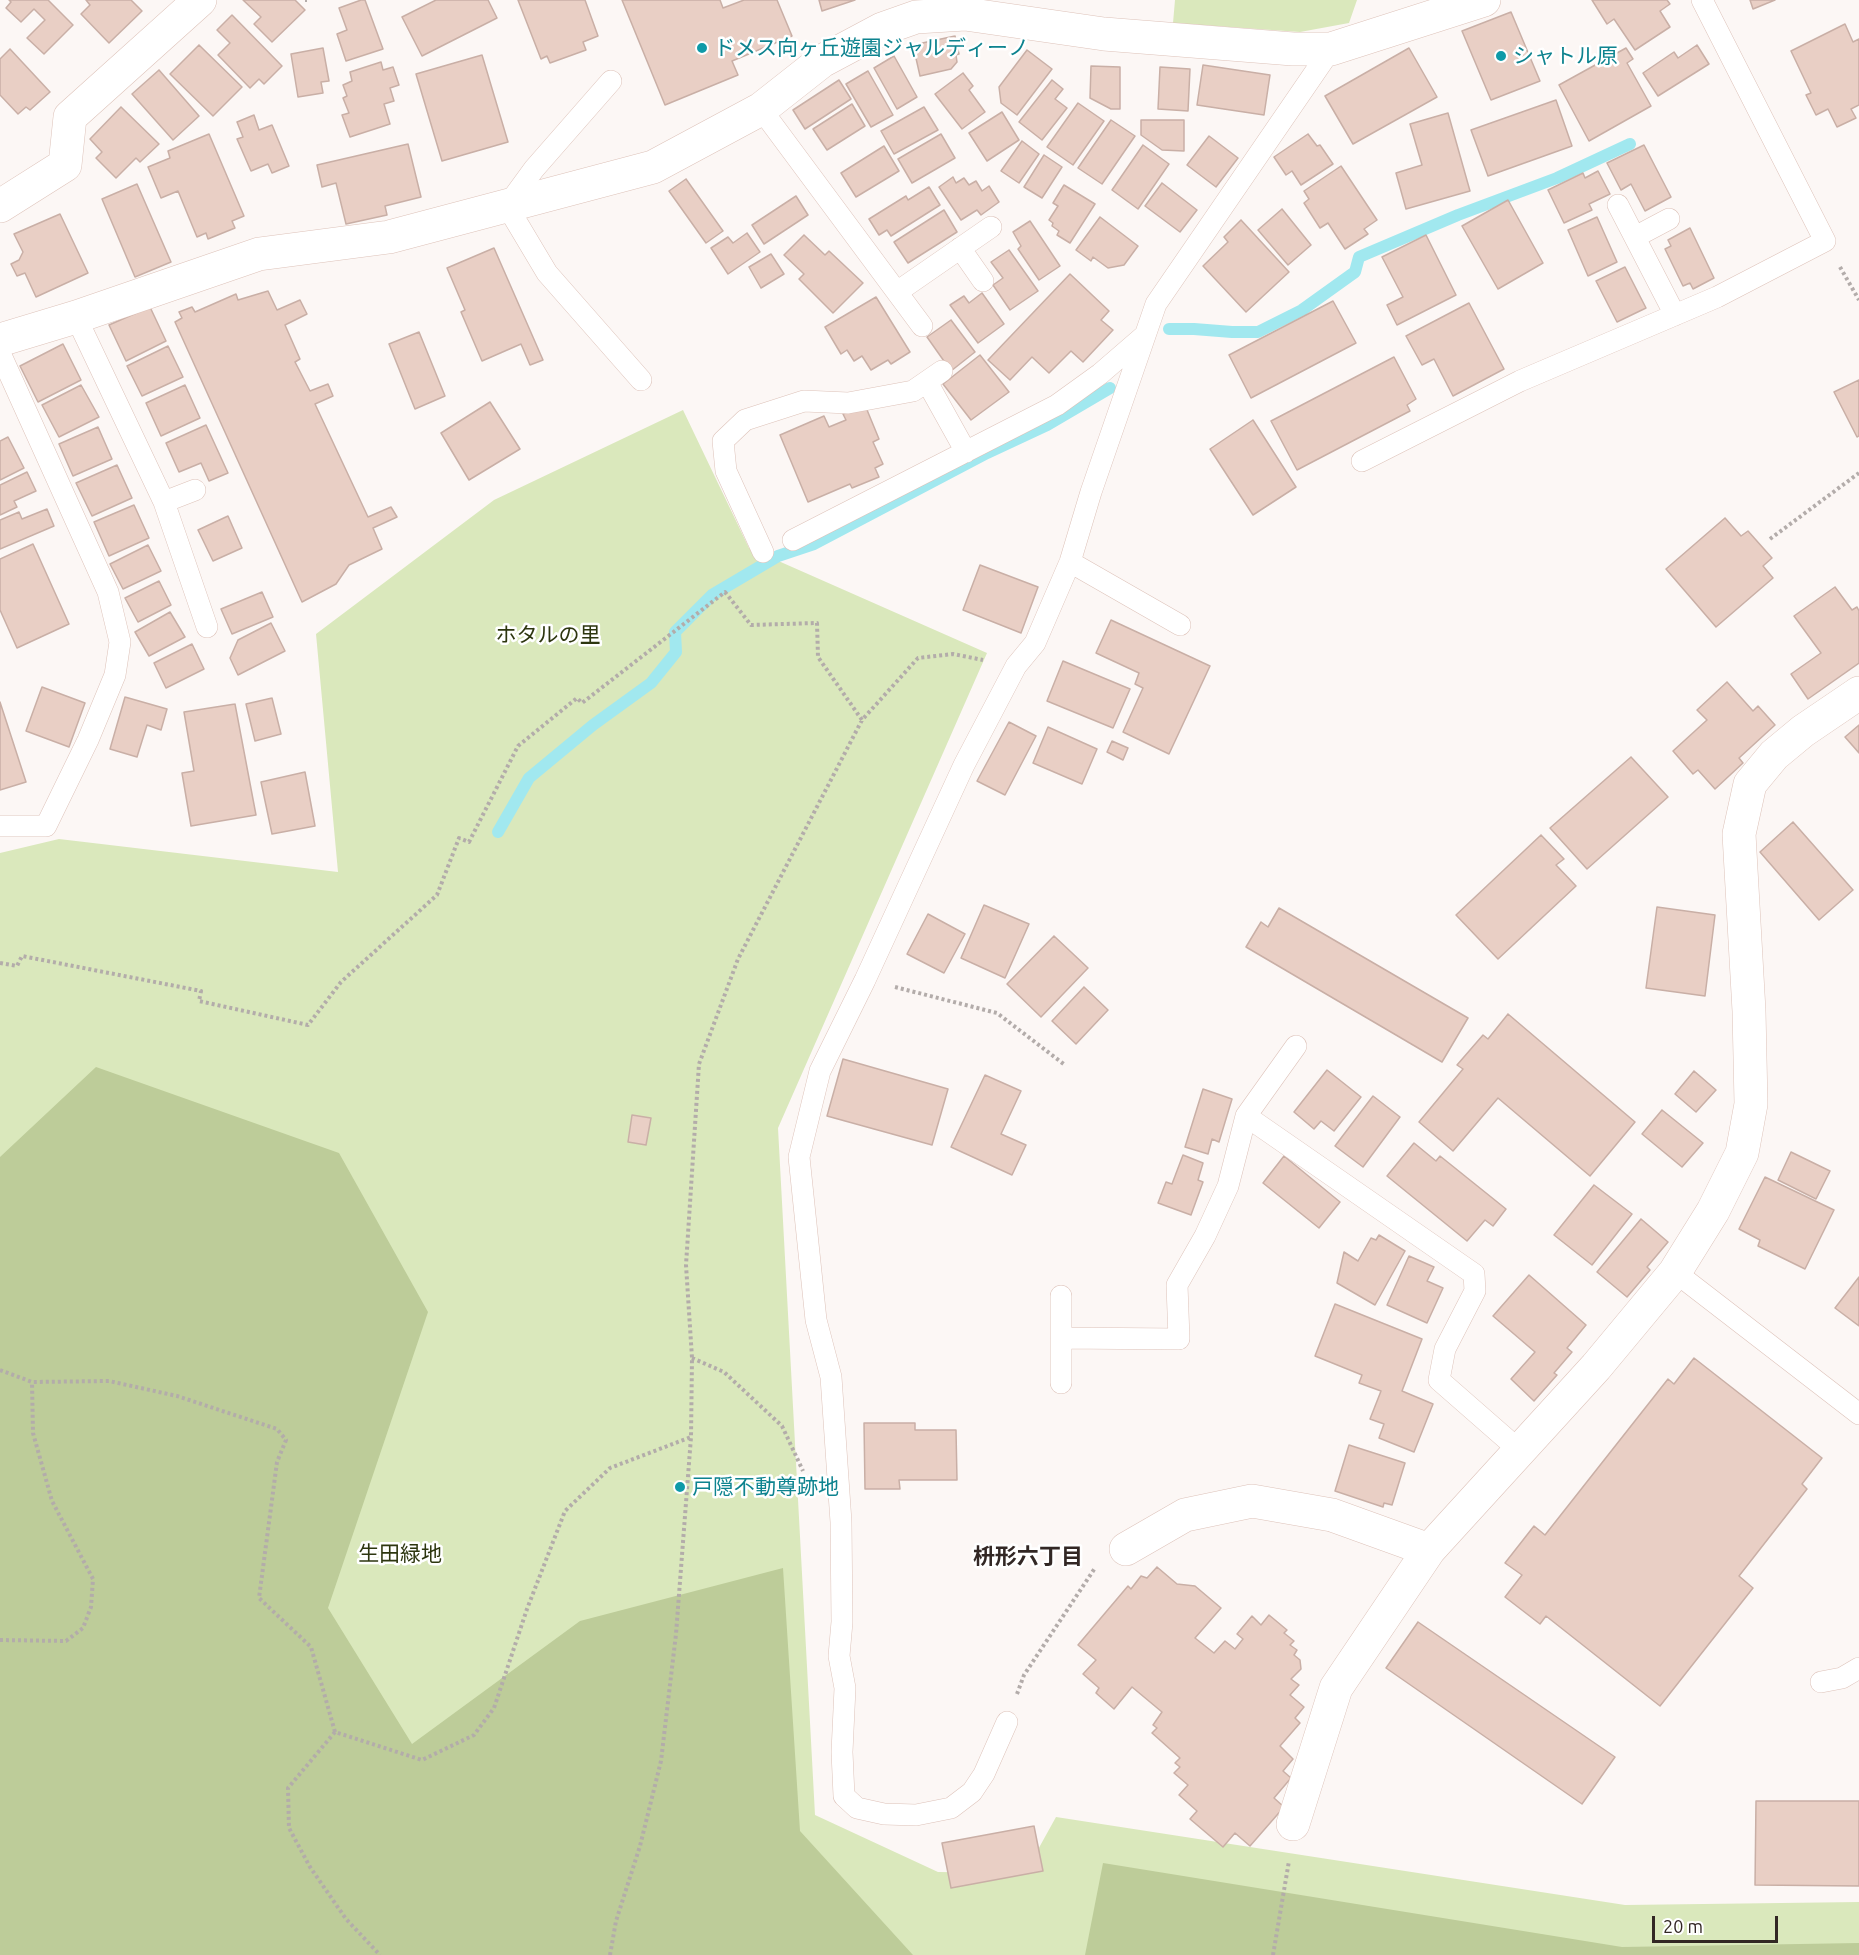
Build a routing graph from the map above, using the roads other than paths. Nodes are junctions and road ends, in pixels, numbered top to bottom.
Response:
1 (1484, 0) edge
2 (1702, 0) edge
3 (182, 6) edge
4 (1331, 49) junction
5 (611, 81) dead end
6 (761, 109) junction
7 (1618, 205) dead end
8 (0, 206) edge
9 (507, 206) junction
10 (1669, 219) dead end
11 (991, 227) dead end
12 (1635, 237) junction
13 (960, 248) junction
14 (983, 281) dead end
15 (897, 292) junction
16 (1676, 315) junction
17 (76, 317) junction
18 (922, 326) dead end
19 (1145, 335) junction
20 (0, 340) edge
21 (0, 353) edge
22 (642, 380) dead end
23 (966, 452) junction
24 (1362, 461) dead end
25 (195, 490) dead end
26 (164, 502) junction
27 (793, 540) dead end
28 (763, 552) dead end
29 (1070, 562) junction
30 (1180, 625) dead end
31 (207, 627) dead end
32 (1859, 693) edge
33 (0, 826) edge
34 (1296, 1046) dead end
35 (1246, 1116) junction
36 (1675, 1272) junction
37 (1061, 1296) dead end
38 (1061, 1338) junction
39 (1061, 1383) dead end
40 (1859, 1414) edge
41 (1520, 1450) junction
42 (1126, 1550) road end
43 (1429, 1550) junction
44 (1859, 1668) edge
45 (1821, 1682) dead end
46 (1007, 1722) road end
47 (1293, 1824) road end

1 - 4 street
2 - 16 lane
3 - 8 street
4 - 6 street
4 - 19 lane
5 - 9 lane
6 - 9 street
6 - 15 lane
7 - 12 lane
9 - 17 street
9 - 22 lane
10 - 12 lane
11 - 13 lane
12 - 16 lane
13 - 14 lane
13 - 15 lane
15 - 18 lane
16 - 24 lane
17 - 20 street
17 - 26 lane
19 - 23 lane
19 - 29 lane
21 - 33 lane
23 - 27 lane
23 - 28 lane
25 - 26 lane
26 - 31 lane
29 - 30 lane
29 - 46 lane
32 - 36 street
34 - 35 lane
35 - 38 lane
35 - 41 lane
36 - 40 lane
36 - 41 street
37 - 38 lane
38 - 39 lane
41 - 43 street
42 - 43 street
43 - 47 street
44 - 45 lane

